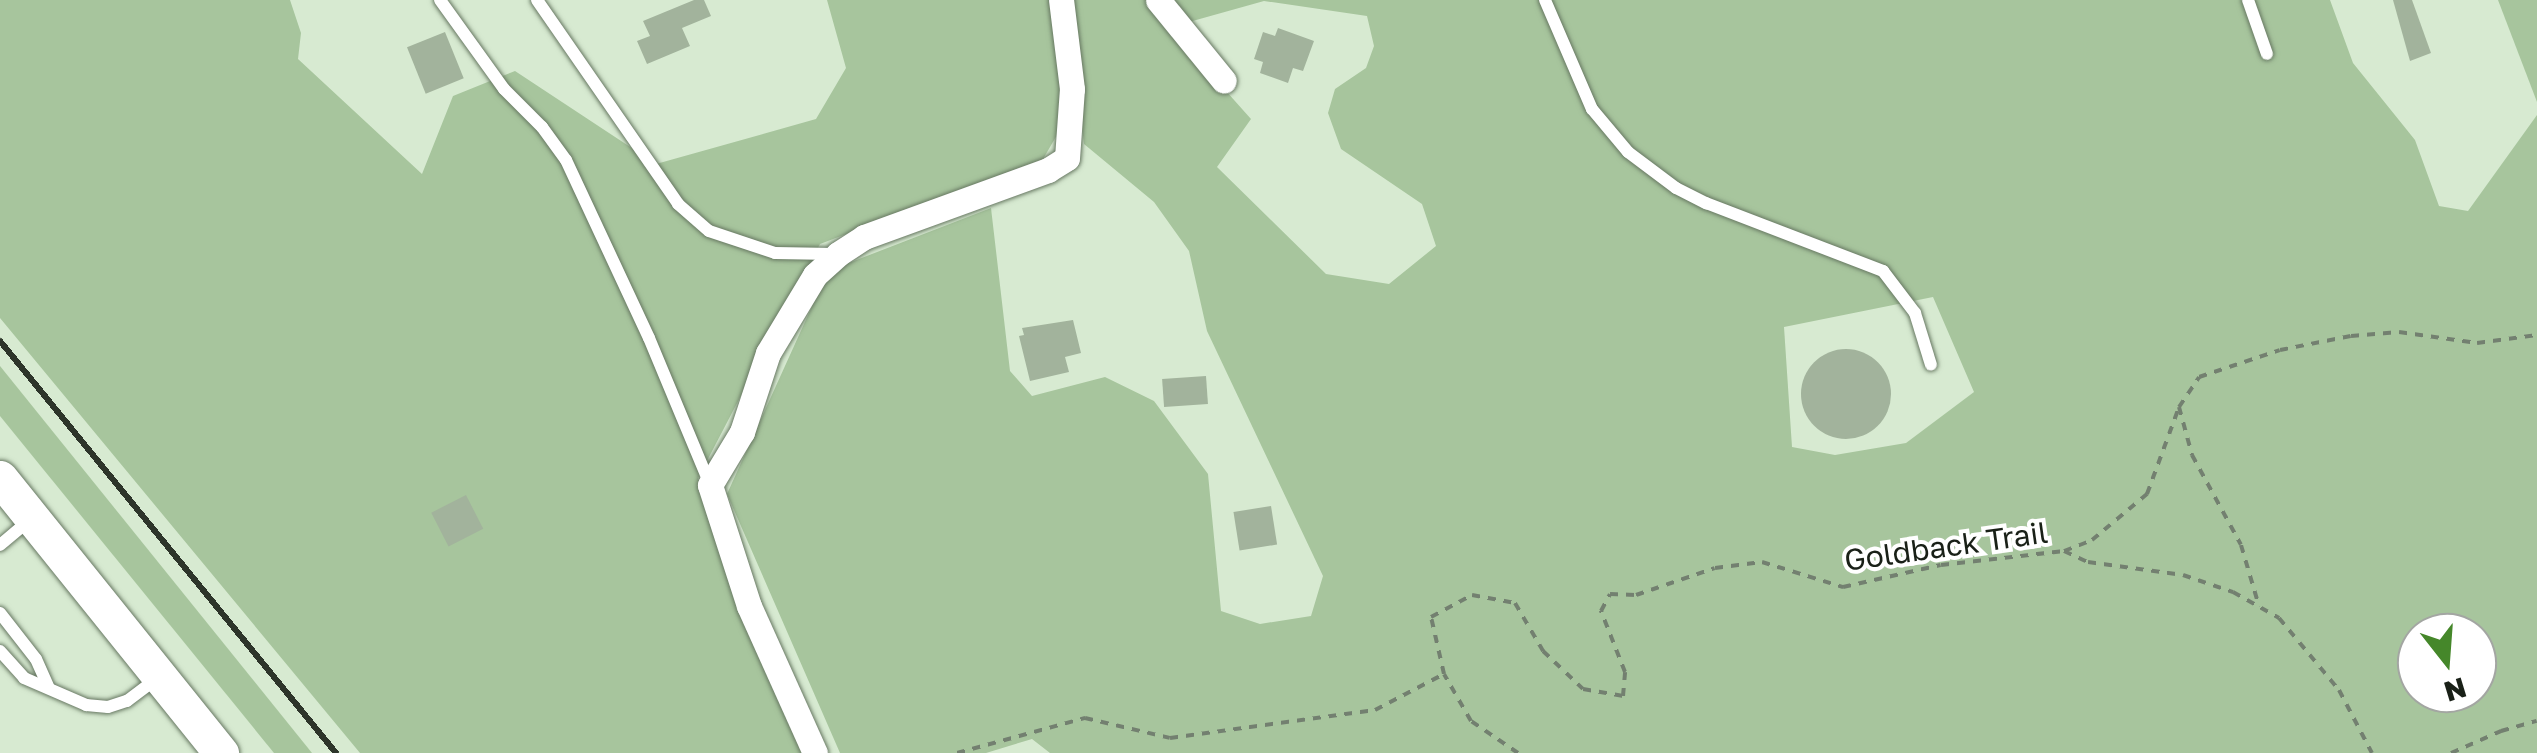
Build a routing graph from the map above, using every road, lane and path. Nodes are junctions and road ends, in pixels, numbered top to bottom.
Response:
1 (440, 0) edge
2 (537, 0) edge
3 (1061, 0) edge
4 (1158, 0) edge
5 (1546, 0) edge
6 (2248, 0) edge
7 (2267, 54) dead end
8 (1224, 81) dead end
9 (838, 254) junction
10 (2537, 335) edge
11 (1931, 365) dead end
12 (2179, 408) junction
13 (0, 478) edge
14 (710, 485) junction
15 (32, 519) junction
16 (0, 545) edge
17 (2064, 551) junction
18 (2260, 608) junction
19 (0, 612) edge
20 (0, 651) edge
21 (1444, 674) junction
22 (160, 677) junction
23 (48, 686) junction
24 (2537, 721) edge
25 (218, 752) edge
26 (815, 753) edge
27 (958, 753) edge
28 (1518, 753) edge
29 (2372, 753) edge
30 (2451, 753) edge

1 - 14 lane
2 - 9 lane
3 - 9 street
4 - 8 street
5 - 11 lane
6 - 7 lane
9 - 14 street
10 - 12 path
12 - 17 path
12 - 18 path
13 - 15 main road
14 - 26 street
15 - 16 lane
15 - 22 main road
17 - 18 path, Goldback Trail
17 - 21 path, Goldback Trail
18 - 29 path, Goldback Trail
19 - 23 lane
20 - 23 lane
21 - 27 path
21 - 28 path, Goldback Trail
22 - 23 lane
22 - 25 main road
24 - 30 path

